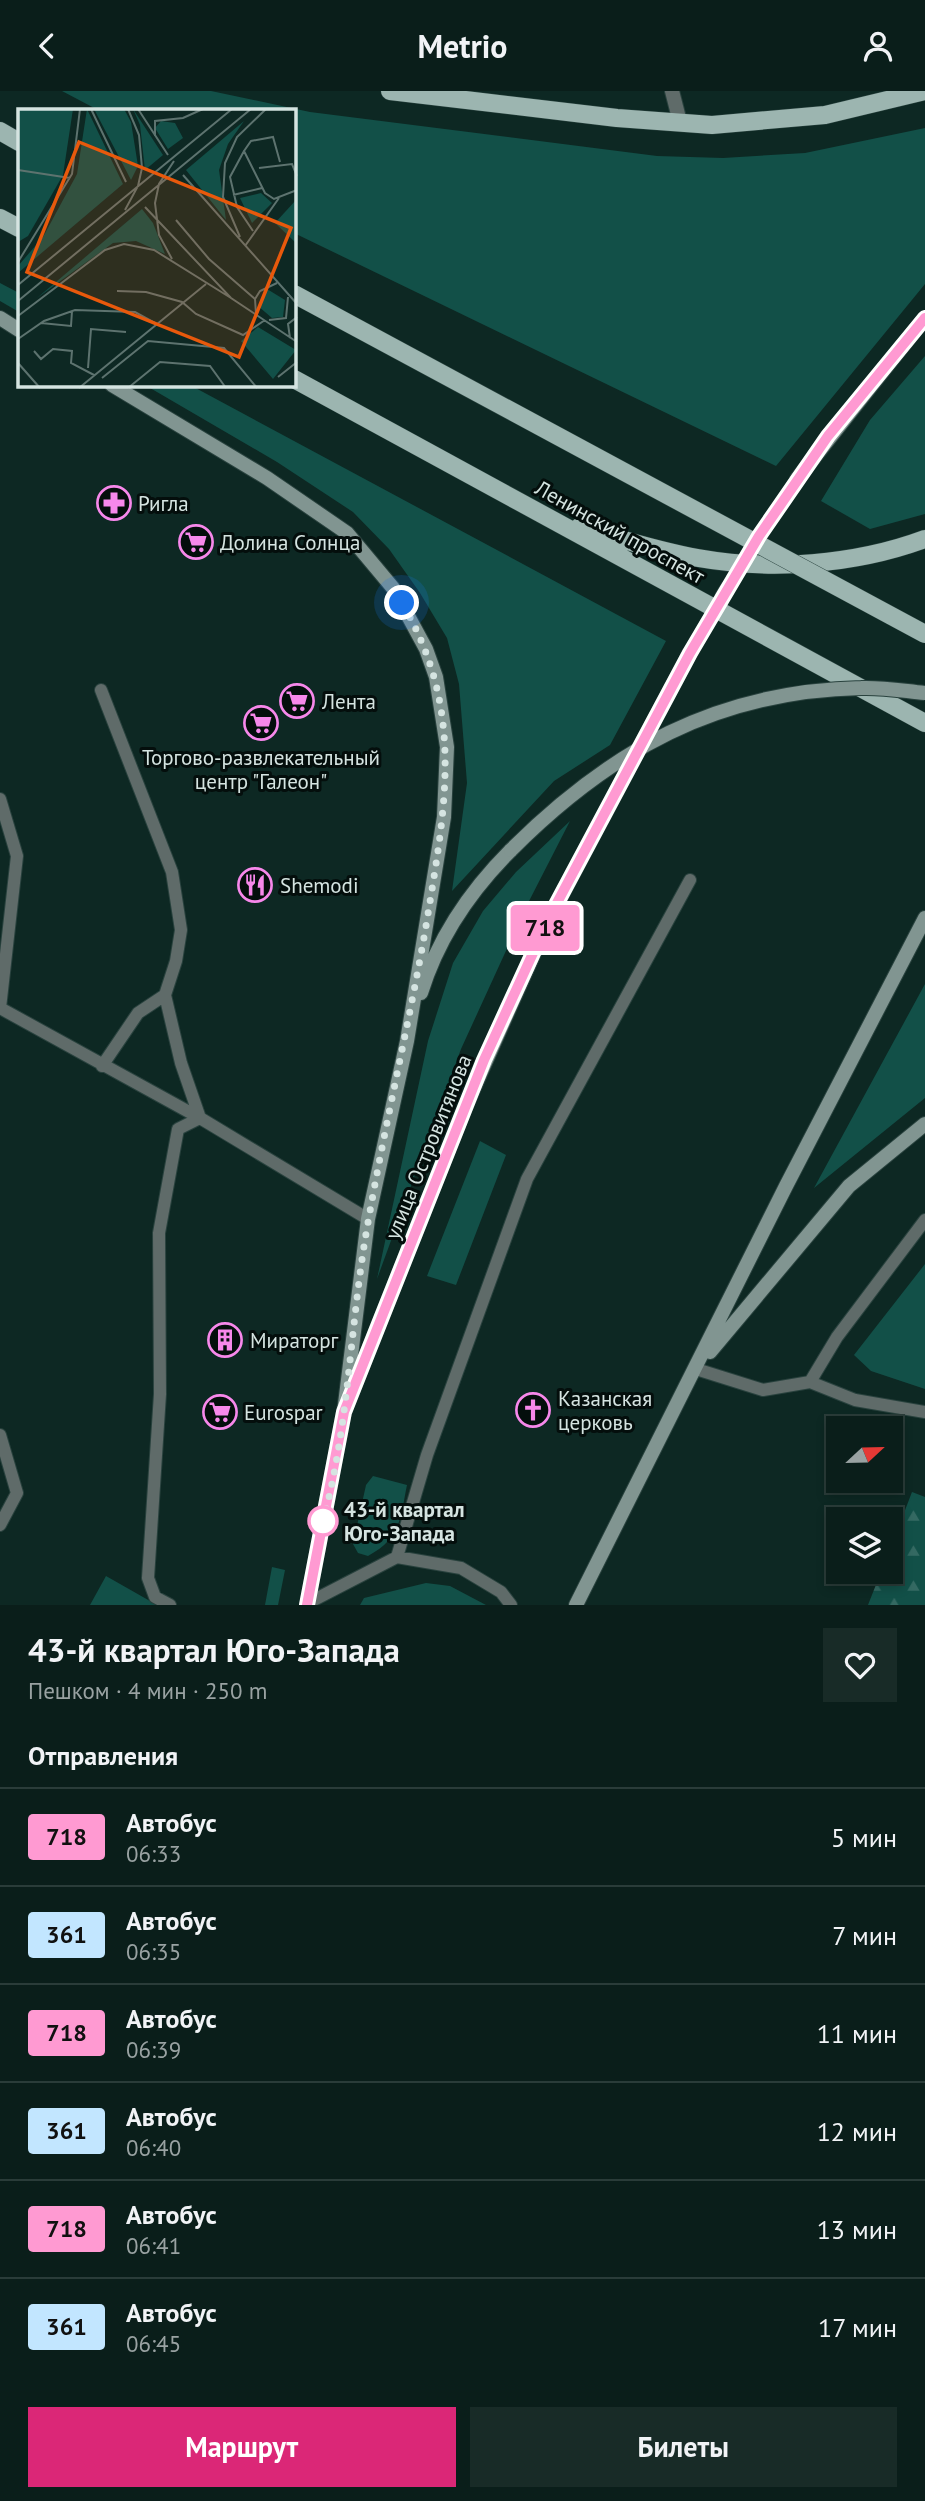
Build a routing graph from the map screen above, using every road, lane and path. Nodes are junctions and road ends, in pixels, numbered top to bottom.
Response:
1 (390, 91) edge
2 (673, 91) edge
3 (925, 91) edge
4 (680, 122) junction
5 (0, 131) edge
6 (18, 141) edge
7 (0, 218) edge
8 (18, 227) edge
9 (296, 295) edge
10 (0, 318) edge
11 (925, 318) edge
12 (18, 329) edge
13 (296, 380) edge
14 (115, 387) edge
15 (797, 479) tunnel mouth
16 (549, 519) junction
17 (925, 539) edge
18 (925, 634) edge
19 (690, 653) tunnel mouth
20 (101, 690) dead end
21 (925, 693) edge
22 (925, 723) edge
23 (0, 799) edge
24 (690, 880) dead end
25 (925, 918) edge
26 (165, 995) junction
27 (0, 1008) edge
28 (407, 1041) junction
29 (102, 1066) junction
30 (200, 1118) junction
31 (925, 1123) edge
32 (368, 1219) junction
33 (925, 1220) edge
34 (696, 1369) junction
35 (810, 1382) junction
36 (344, 1412) junction
37 (925, 1412) edge
38 (0, 1435) edge
39 (0, 1525) edge
40 (397, 1557) junction
41 (307, 1604) edge
42 (170, 1605) edge
43 (511, 1605) edge
44 (576, 1605) edge

1 - 4 main road
2 - 4 street
3 - 4 main road
5 - 6 main road
7 - 8 main road
9 - 18 main road, bridge
10 - 12 main road
11 - 15 main road
13 - 16 main road, Ленинский проспект
14 - 28 main road
16 - 17 main road
16 - 22 main road, Ленинский проспект
19 - 36 main road, улица Островитянова
20 - 26 lane
21 - 28 main road, bridge
23 - 27 lane
24 - 40 lane
25 - 34 main road
26 - 29 lane
26 - 30 lane
27 - 29 lane
28 - 32 main road
29 - 30 lane
30 - 32 lane
30 - 42 lane
31 - 34 main road
32 - 36 main road
33 - 35 lane
34 - 35 lane
34 - 44 main road
35 - 37 lane
36 - 41 main road, улица Островитянова
38 - 39 lane
40 - 41 lane
40 - 43 lane

